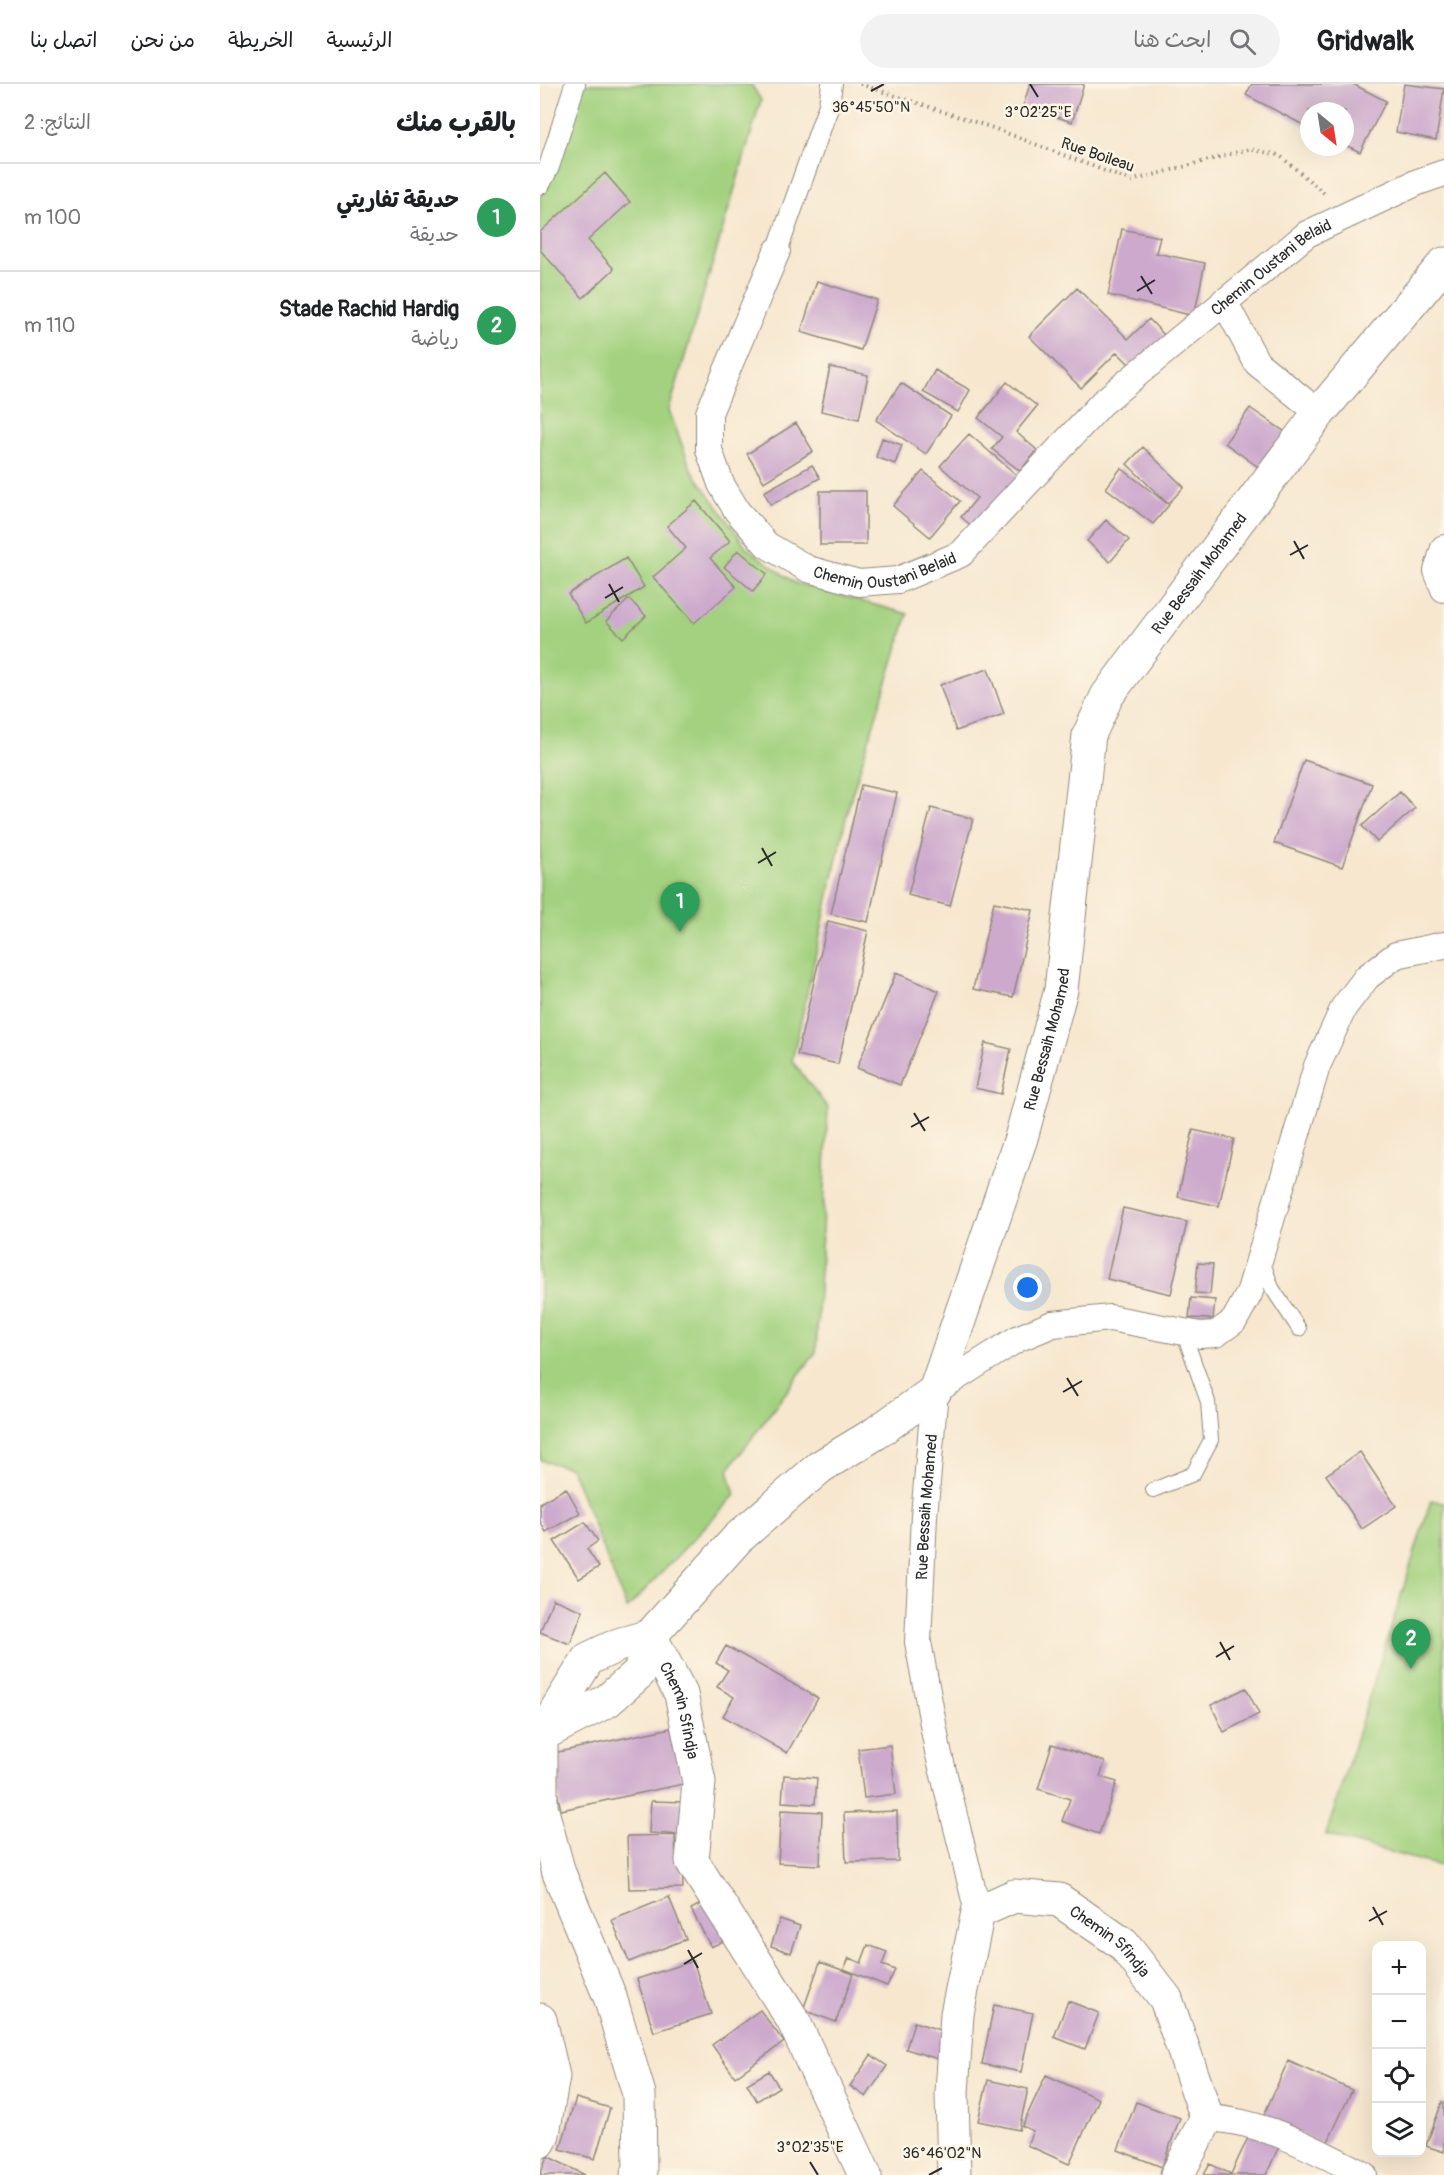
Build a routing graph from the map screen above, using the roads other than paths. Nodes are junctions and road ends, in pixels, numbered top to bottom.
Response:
1 (575, 84) edge
2 (832, 84) edge
3 (1444, 173) edge
4 (540, 184) edge
5 (777, 251) joint
6 (1444, 264) edge
7 (1224, 301) junction
8 (1319, 413) junction
9 (1444, 548) edge
10 (1444, 589) edge
11 (1444, 945) edge
12 (1260, 1256) junction
13 (1299, 1329) dead end
14 (1182, 1331) junction
15 (935, 1391) junction
16 (1153, 1490) dead end
17 (650, 1636) junction
18 (541, 1735) edge
19 (978, 1912) junction
20 (540, 2019) edge
21 (1207, 2118) junction
22 (540, 2141) edge
23 (637, 2175) edge
24 (865, 2175) edge
25 (954, 2175) edge
26 (1177, 2175) edge
27 (1364, 2175) edge

1 - 4 street
2 - 5 street, Chemin Oustani Belaid
3 - 7 street, Chemin Oustani Belaid
5 - 7 street, Chemin Oustani Belaid
6 - 8 street, Rue Bessaih Mohamed
7 - 8 street
8 - 15 street, Rue Bessaih Mohamed
9 - 10 street
11 - 12 street
12 - 13 lane
12 - 14 street
14 - 15 street
14 - 16 lane
15 - 17 street
15 - 19 street, Rue Bessaih Mohamed
17 - 18 street
17 - 18 street
17 - 24 street, Chemin Sfindja
18 - 23 street
19 - 21 street, Chemin Sfindja
19 - 25 street
20 - 22 street
21 - 26 street
21 - 27 street

